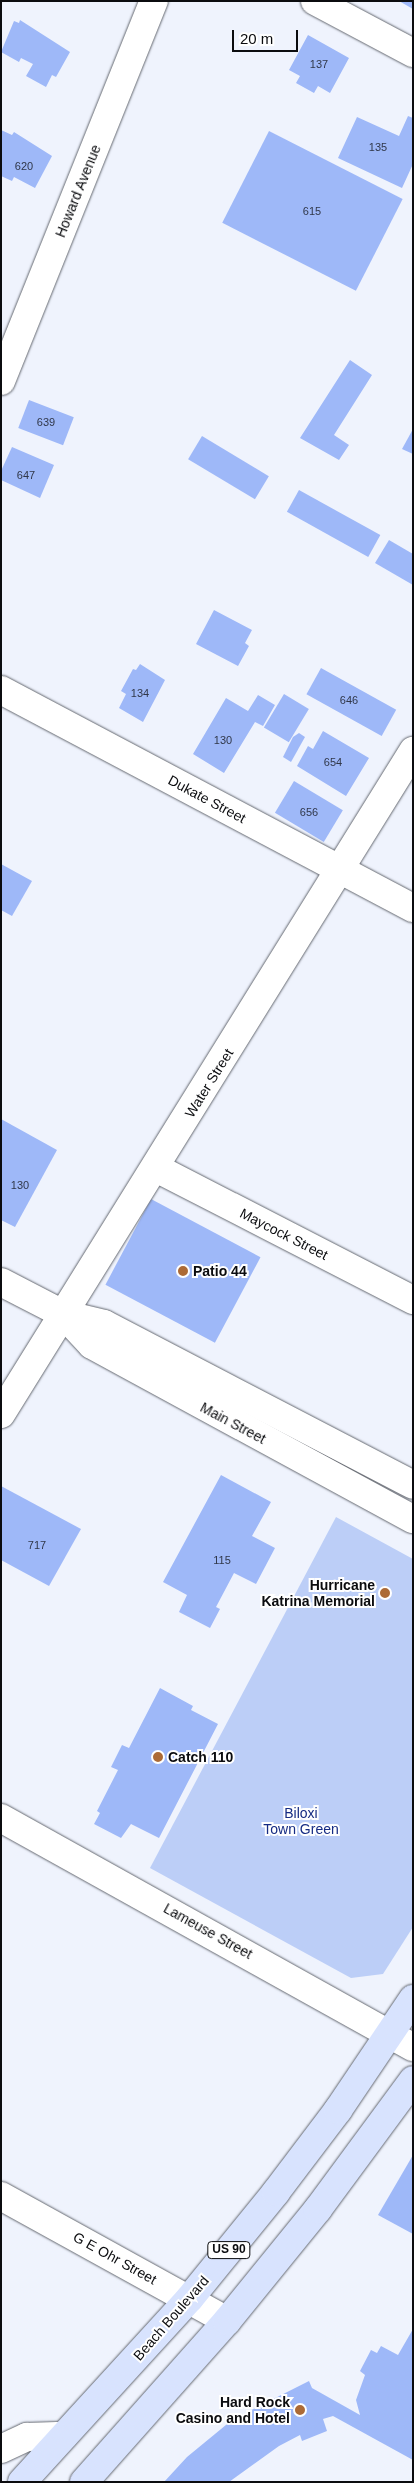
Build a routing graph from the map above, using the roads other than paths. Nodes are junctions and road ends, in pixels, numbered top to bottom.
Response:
1 (154, 1) edge
2 (315, 1) edge
3 (413, 53) edge
4 (1, 381) edge
5 (1, 690) edge
6 (413, 751) edge
7 (341, 870) junction
8 (413, 908) edge
9 (156, 1168) junction
10 (1, 1282) edge
11 (413, 1300) edge
12 (64, 1314) junction
13 (1, 1414) edge
14 (413, 1485) edge
15 (413, 1520) edge
16 (1, 1818) edge
17 (413, 1999) edge
18 (402, 2041) edge
19 (413, 2080) edge
20 (1, 2196) edge
21 (190, 2298) junction
22 (227, 2321) junction
23 (64, 2436) junction
24 (1, 2449) edge
25 (22, 2482) edge
26 (84, 2482) edge

1 - 4 street, Howard Avenue
2 - 3 street
5 - 7 street, Dukate Street
6 - 7 street, Water Street
7 - 8 street, Dukate Street
7 - 9 street, Water Street
9 - 11 street, Maycock Street
9 - 12 street, Water Street
10 - 12 street, Main Street
12 - 13 street, Water Street
12 - 14 street, Main Street
12 - 15 street, Main Street
16 - 18 street, Lameuse Street
17 - 18 main road, Beach Boulevard / US 90
18 - 21 main road, Beach Boulevard / US 90
19 - 22 main road, US 90
20 - 21 street, G E Ohr Street
21 - 22 street, G E Ohr Street
21 - 23 main road, Beach Boulevard / US 90
22 - 26 main road, US 90
23 - 24 street
23 - 25 main road, Beach Boulevard / US 90

